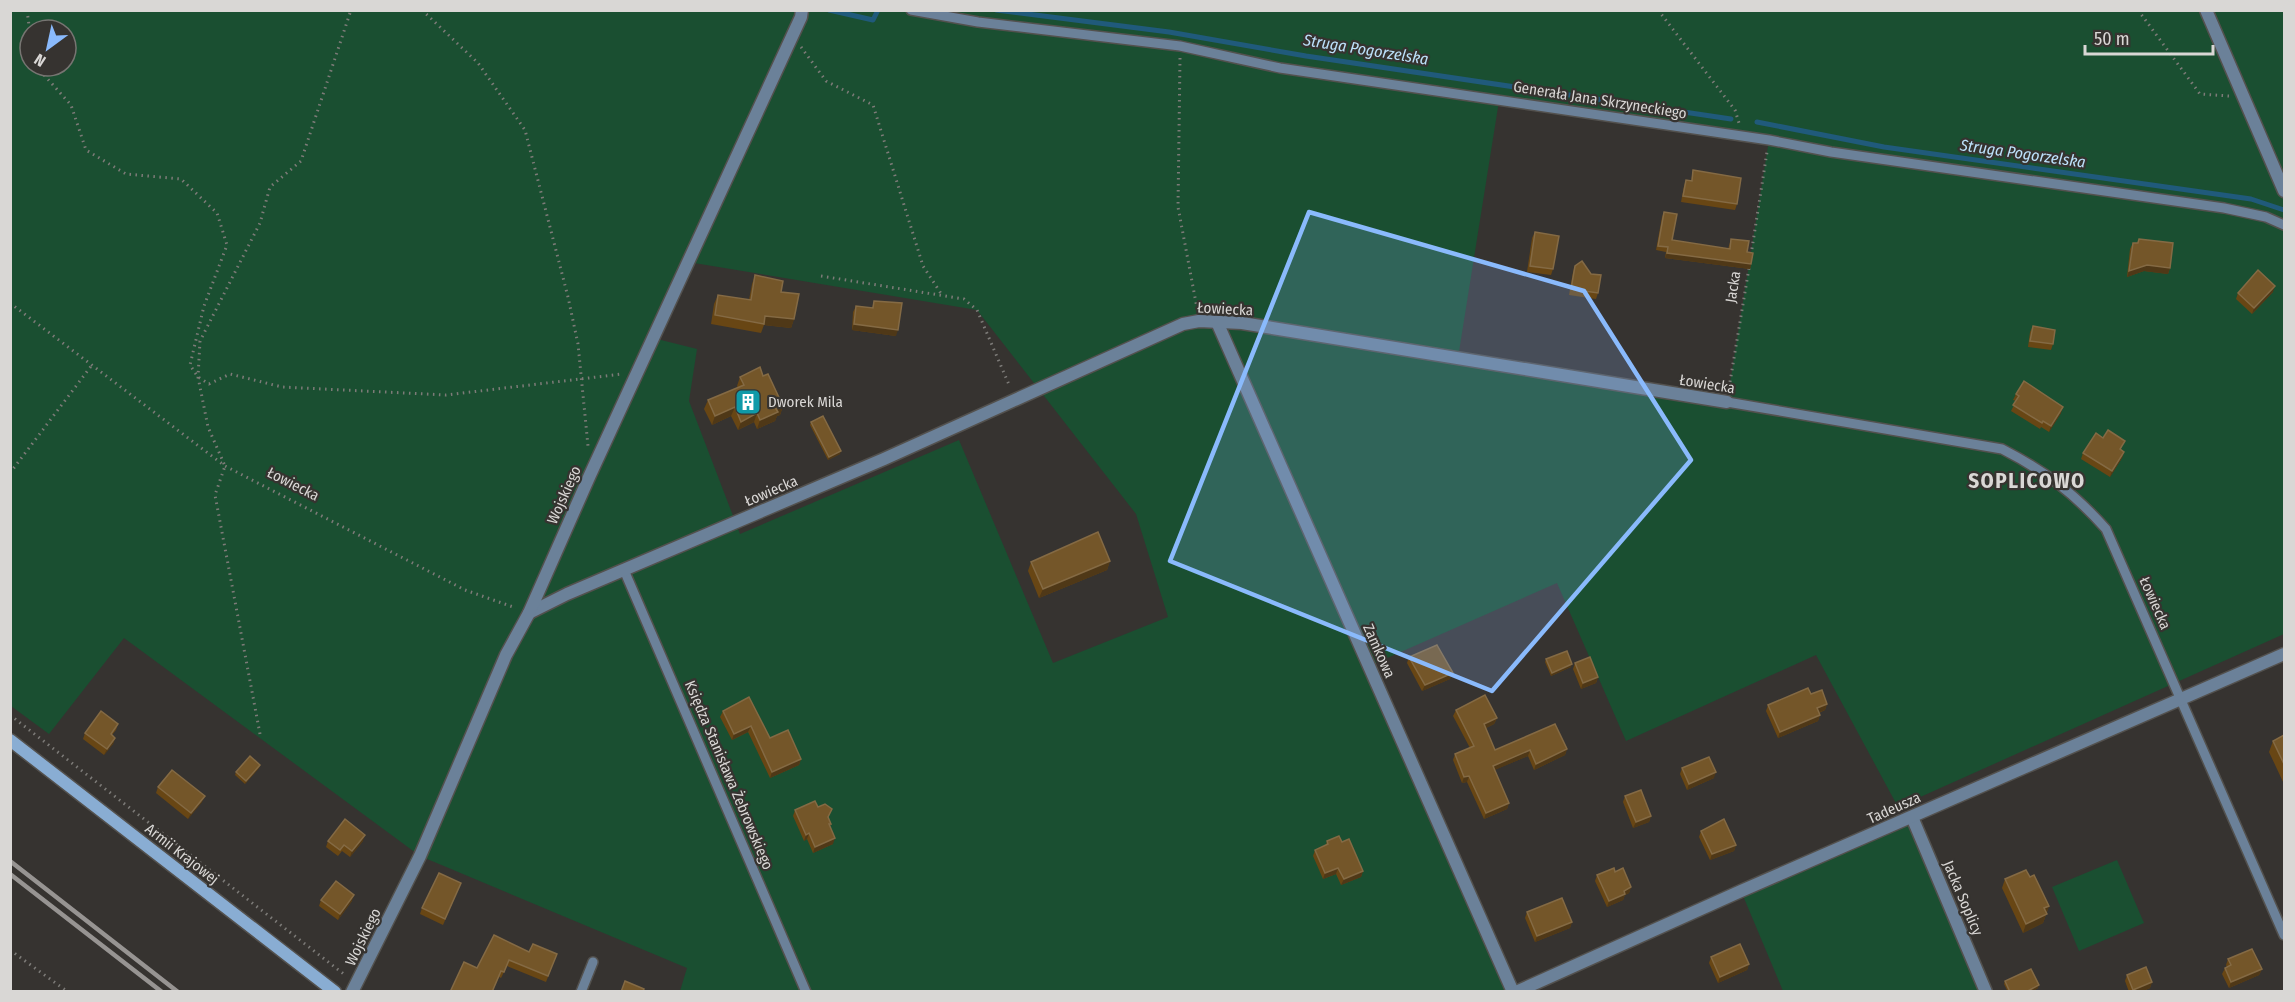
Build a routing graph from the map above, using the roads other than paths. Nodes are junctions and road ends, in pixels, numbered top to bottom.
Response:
1 (910, 10) edge
2 (2206, 10) edge
3 (802, 14) edge
4 (2284, 191) edge
5 (2284, 225) edge
6 (1217, 322) junction
7 (1727, 402) joint
8 (624, 570) junction
9 (529, 613) junction
10 (2284, 654) edge
11 (2181, 700) junction
12 (10, 740) edge
13 (1912, 817) junction
14 (2284, 935) edge
15 (593, 962) dead end
16 (354, 988) edge
17 (335, 992) edge
18 (581, 992) edge
19 (806, 992) edge
20 (1514, 992) edge
21 (1986, 992) edge

1 - 5 lane, Generała Jana Skrzyneckiego
2 - 4 street
3 - 9 street, Wojskiego
6 - 7 street, Łowiecka
6 - 8 street, Łowiecka
6 - 20 street, Zamkowa
7 - 11 lane, Łowiecka
8 - 9 street, Łowiecka
8 - 19 lane, Księdza Stanisława Żebrowskiego
9 - 16 street, Wojskiego
10 - 11 street, Tadeusza
11 - 13 street, Tadeusza
11 - 14 lane, Łowiecka
12 - 17 main road, Armii Krajowej
13 - 20 street, Tadeusza
13 - 21 street, Jacka Soplicy
15 - 18 lane

